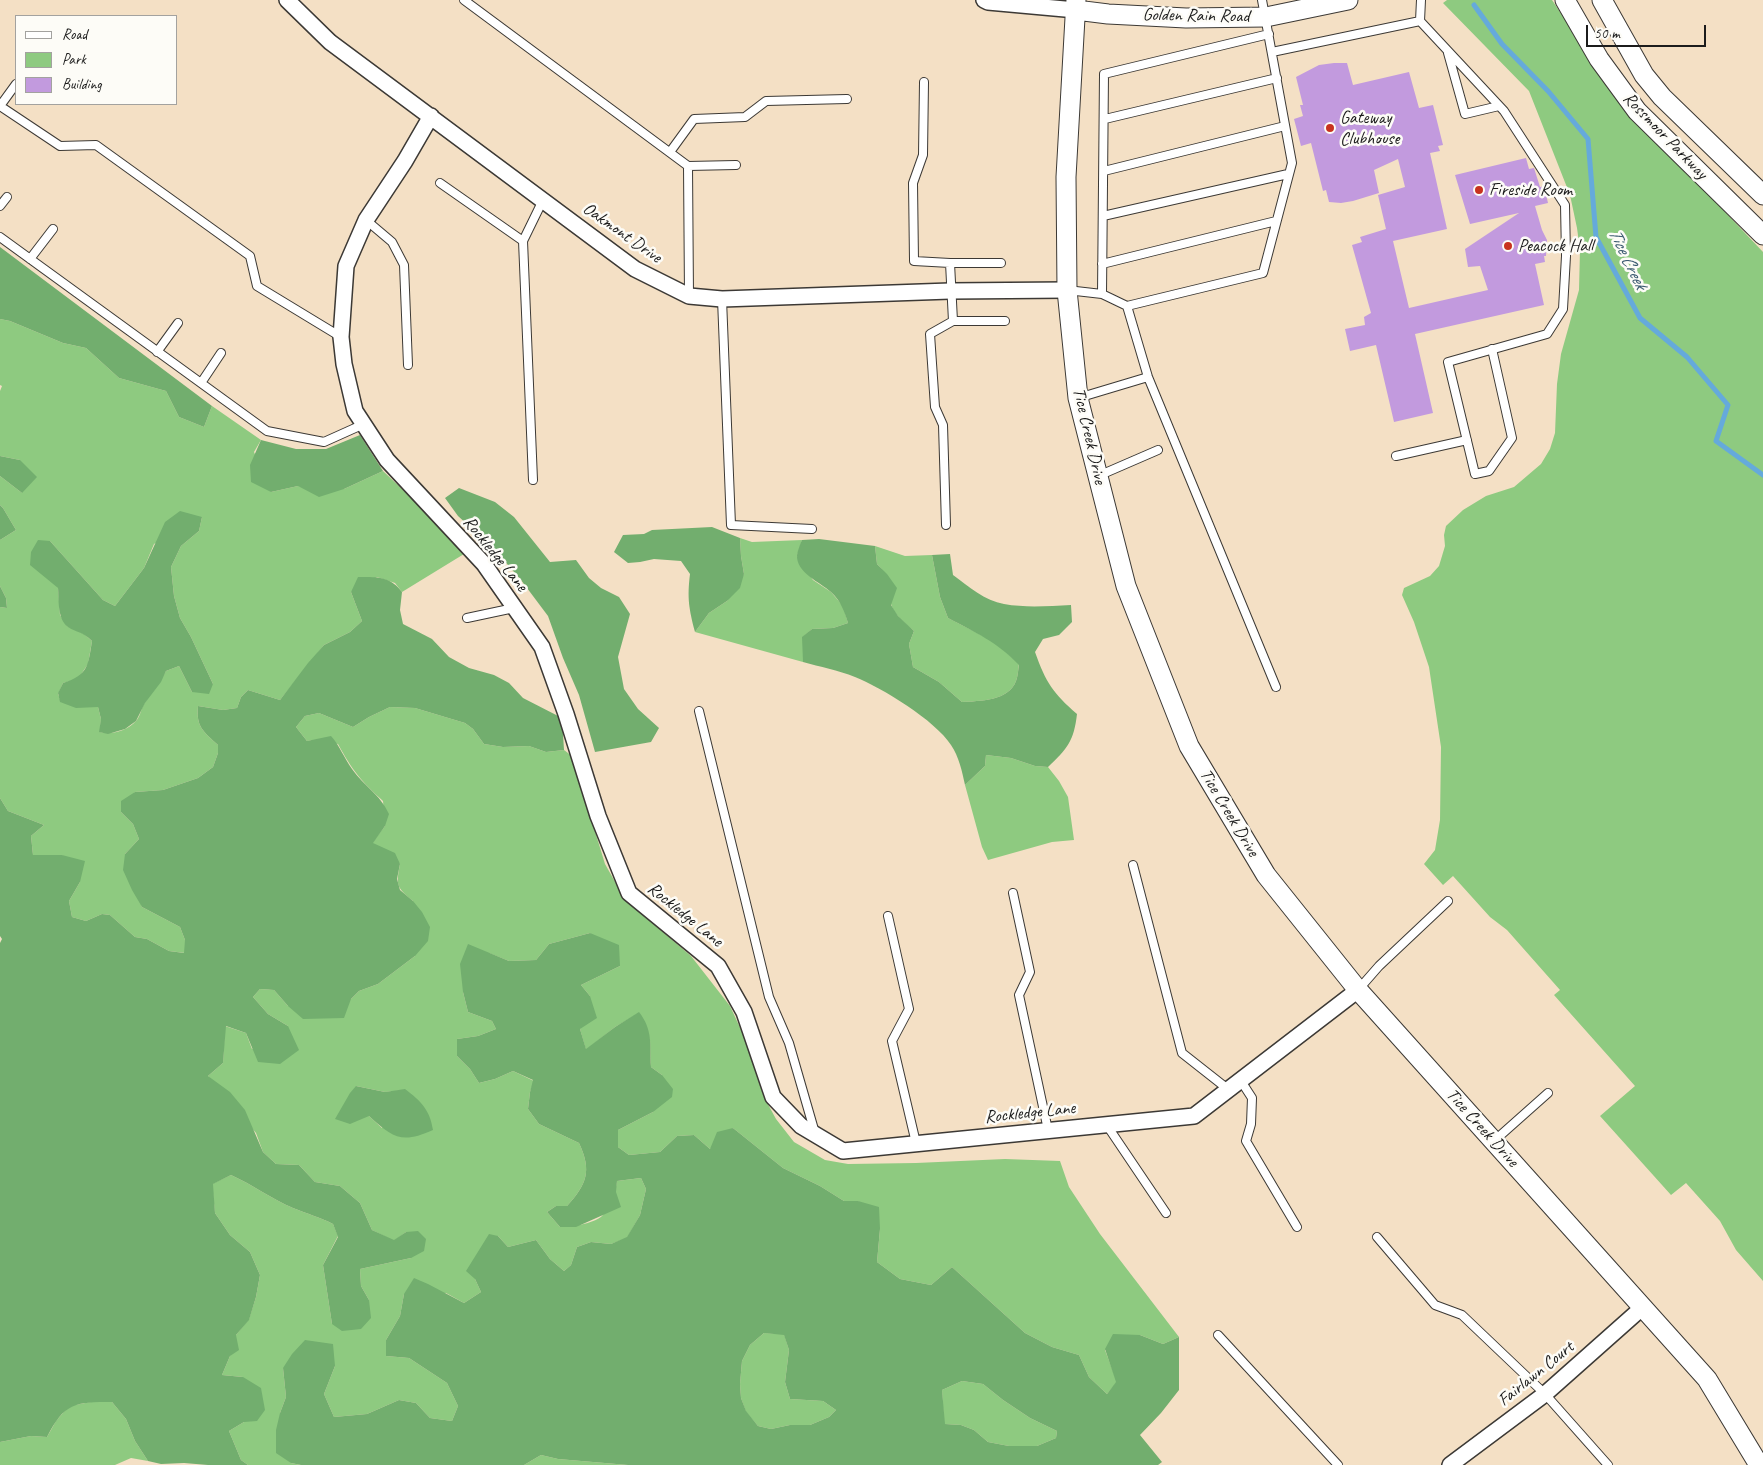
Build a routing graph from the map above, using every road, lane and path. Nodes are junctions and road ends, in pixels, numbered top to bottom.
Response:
1 (287, 0) edge
2 (464, 0) edge
3 (984, 0) edge
4 (1348, 0) edge
5 (1421, 0) edge
6 (1565, 0) edge
7 (1602, 0) edge
8 (1076, 5) edge
9 (1266, 17) edge
10 (1420, 21) junction
11 (1272, 52) junction
12 (1448, 52) junction
13 (1277, 78) junction
14 (924, 82) dead end
15 (15, 85) edge
16 (847, 99) dead end
17 (0, 106) edge
18 (1499, 106) junction
19 (431, 116) junction
20 (1105, 118) junction
21 (1285, 126) junction
22 (670, 152) junction
23 (736, 165) dead end
24 (688, 166) junction
25 (1104, 171) junction
26 (1288, 174) junction
27 (440, 183) dead end
28 (1763, 195) edge
29 (7, 197) dead end
30 (543, 200) junction
31 (0, 206) edge
32 (1103, 216) junction
33 (366, 220) junction
34 (1276, 221) junction
35 (53, 229) dead end
36 (1763, 235) edge
37 (0, 237) edge
38 (523, 241) junction
39 (30, 259) junction
40 (950, 262) junction
41 (1001, 263) dead end
42 (1102, 264) junction
43 (1067, 290) junction
44 (950, 291) junction
45 (1102, 294) junction
46 (689, 296) junction
47 (722, 299) junction
48 (1128, 306) junction
49 (953, 321) junction
50 (1004, 321) dead end
51 (178, 323) dead end
52 (342, 337) junction
53 (1492, 350) junction
54 (158, 352) junction
55 (221, 353) dead end
56 (408, 365) dead end
57 (1148, 377) junction
58 (201, 383) junction
59 (1078, 398) junction
60 (364, 424) junction
61 (1467, 440) junction
62 (1158, 450) dead end
63 (1396, 456) dead end
64 (1098, 476) junction
65 (533, 480) dead end
66 (946, 525) dead end
67 (812, 529) dead end
68 (514, 608) junction
69 (467, 618) dead end
70 (1276, 687) dead end
71 (698, 711) dead end
72 (1133, 865) dead end
73 (1013, 893) dead end
74 (1448, 901) dead end
75 (888, 916) dead end
76 (1358, 990) junction
77 (1235, 1085) junction
78 (1548, 1093) dead end
79 (1106, 1124) junction
80 (1048, 1130) junction
81 (816, 1135) junction
82 (1494, 1141) junction
83 (916, 1143) junction
84 (1166, 1214) dead end
85 (1297, 1227) dead end
86 (1377, 1237) dead end
87 (1643, 1307) junction
88 (1218, 1335) dead end
89 (1545, 1394) junction
90 (1338, 1465) edge
91 (1450, 1465) edge
92 (1608, 1465) edge
93 (1759, 1465) edge

1 - 19 street, Oakmont Drive
2 - 22 lane
3 - 8 street, Golden Rain Road
4 - 9 street, Golden Rain Road
5 - 10 lane
6 - 36 street, Rossmoor Parkway
7 - 28 street, Rossmoor Parkway
8 - 9 street, Golden Rain Road
8 - 43 street, Tice Creek Drive
9 - 11 lane
9 - 20 lane
10 - 11 lane
10 - 12 lane
11 - 13 lane
12 - 18 lane
12 - 18 lane
13 - 20 lane
13 - 21 lane
14 - 40 lane
15 - 17 lane
16 - 22 lane
17 - 52 lane
18 - 53 lane
19 - 30 street, Oakmont Drive
19 - 33 street, Rockledge Lane
20 - 25 lane
21 - 25 lane
21 - 26 lane
22 - 24 lane
23 - 24 lane
24 - 46 lane
25 - 32 lane
26 - 32 lane
26 - 34 lane
27 - 38 lane
29 - 31 lane
30 - 38 lane
30 - 46 street, Oakmont Drive
32 - 42 lane
33 - 52 street, Rockledge Lane
33 - 56 lane
34 - 42 lane
34 - 48 lane
35 - 39 lane
37 - 39 lane
38 - 65 lane
39 - 54 lane
40 - 41 lane
40 - 44 lane
42 - 45 lane
43 - 44 street, Oakmont Drive
43 - 45 lane
43 - 59 street, Tice Creek Drive
44 - 47 street, Oakmont Drive
44 - 49 lane
45 - 48 lane
46 - 47 street, Oakmont Drive
47 - 67 lane
48 - 57 lane
49 - 50 lane
49 - 66 lane
51 - 54 lane
52 - 60 street, Rockledge Lane
53 - 61 lane
53 - 61 lane
54 - 58 lane
55 - 58 lane
57 - 59 lane
57 - 70 lane
58 - 60 lane
59 - 64 street, Tice Creek Drive
60 - 68 street, Rockledge Lane
61 - 63 lane
62 - 64 lane
64 - 76 street, Tice Creek Drive
68 - 69 lane
68 - 81 street, Rockledge Lane
71 - 81 lane
72 - 77 lane
73 - 80 lane
74 - 76 lane
75 - 83 lane
76 - 77 street, Rockledge Lane
76 - 82 street, Tice Creek Drive
77 - 79 street, Rockledge Lane
77 - 85 lane
78 - 82 lane
79 - 80 street, Rockledge Lane
79 - 84 lane
80 - 83 street, Rockledge Lane
81 - 83 street, Rockledge Lane
82 - 87 street, Tice Creek Drive
86 - 89 lane
87 - 89 street, Fairlawn Court
87 - 93 street, Tice Creek Drive
88 - 90 lane
89 - 91 street, Fairlawn Court
89 - 92 lane

